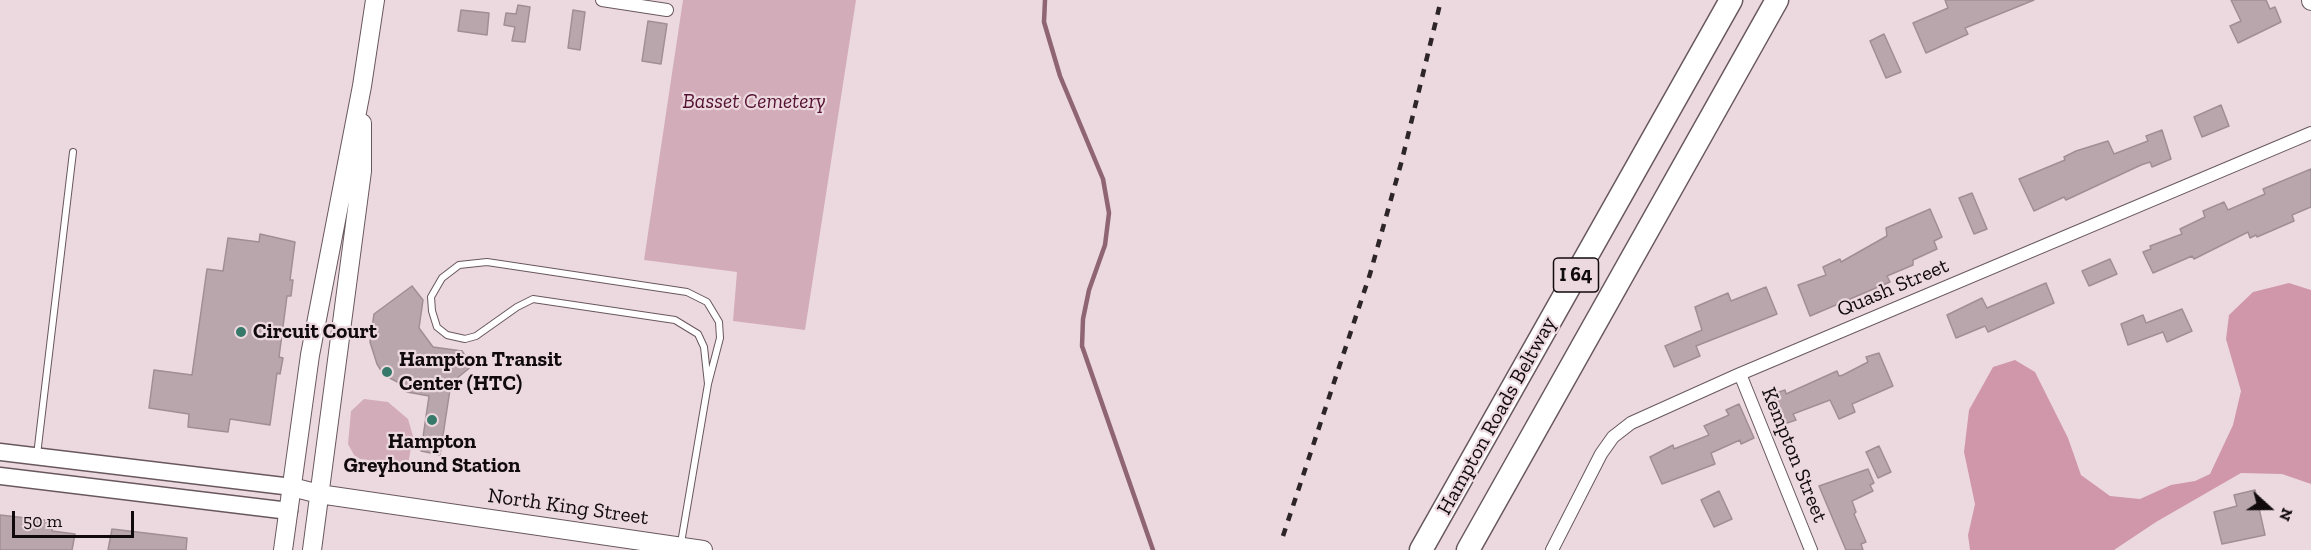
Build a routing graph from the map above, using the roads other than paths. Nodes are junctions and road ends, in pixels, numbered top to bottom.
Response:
1 (375, 0) edge
2 (602, 0) edge
3 (1731, 0) edge
4 (1777, 0) edge
5 (667, 10) dead end
6 (362, 86) junction
7 (2311, 133) edge
8 (73, 152) dead end
9 (1740, 374) junction
10 (708, 384) junction
11 (0, 452) edge
12 (37, 457) junction
13 (0, 476) edge
14 (292, 487) junction
15 (319, 495) junction
16 (289, 511) junction
17 (680, 547) junction
18 (283, 550) edge
19 (312, 550) edge
20 (704, 550) edge
21 (1421, 550) edge
22 (1468, 550) edge
23 (1552, 550) edge
24 (1811, 550) edge

1 - 6 main road
2 - 5 street
3 - 21 highway, Hampton Roads Beltway / I 64
4 - 22 highway, Hampton Roads Beltway / I 64
6 - 14 main road
6 - 15 main road
7 - 9 street, Quash Street
8 - 12 lane
9 - 23 street, Quash Street
9 - 24 street, Kempton Street
10 - 10 lane
10 - 17 lane
11 - 12 street, North King Street
12 - 14 street, North King Street
13 - 16 street
14 - 15 main road, North King Street
14 - 16 main road
15 - 16 main road
15 - 17 main road, North King Street
15 - 19 main road
16 - 18 main road
17 - 20 main road, North King Street

